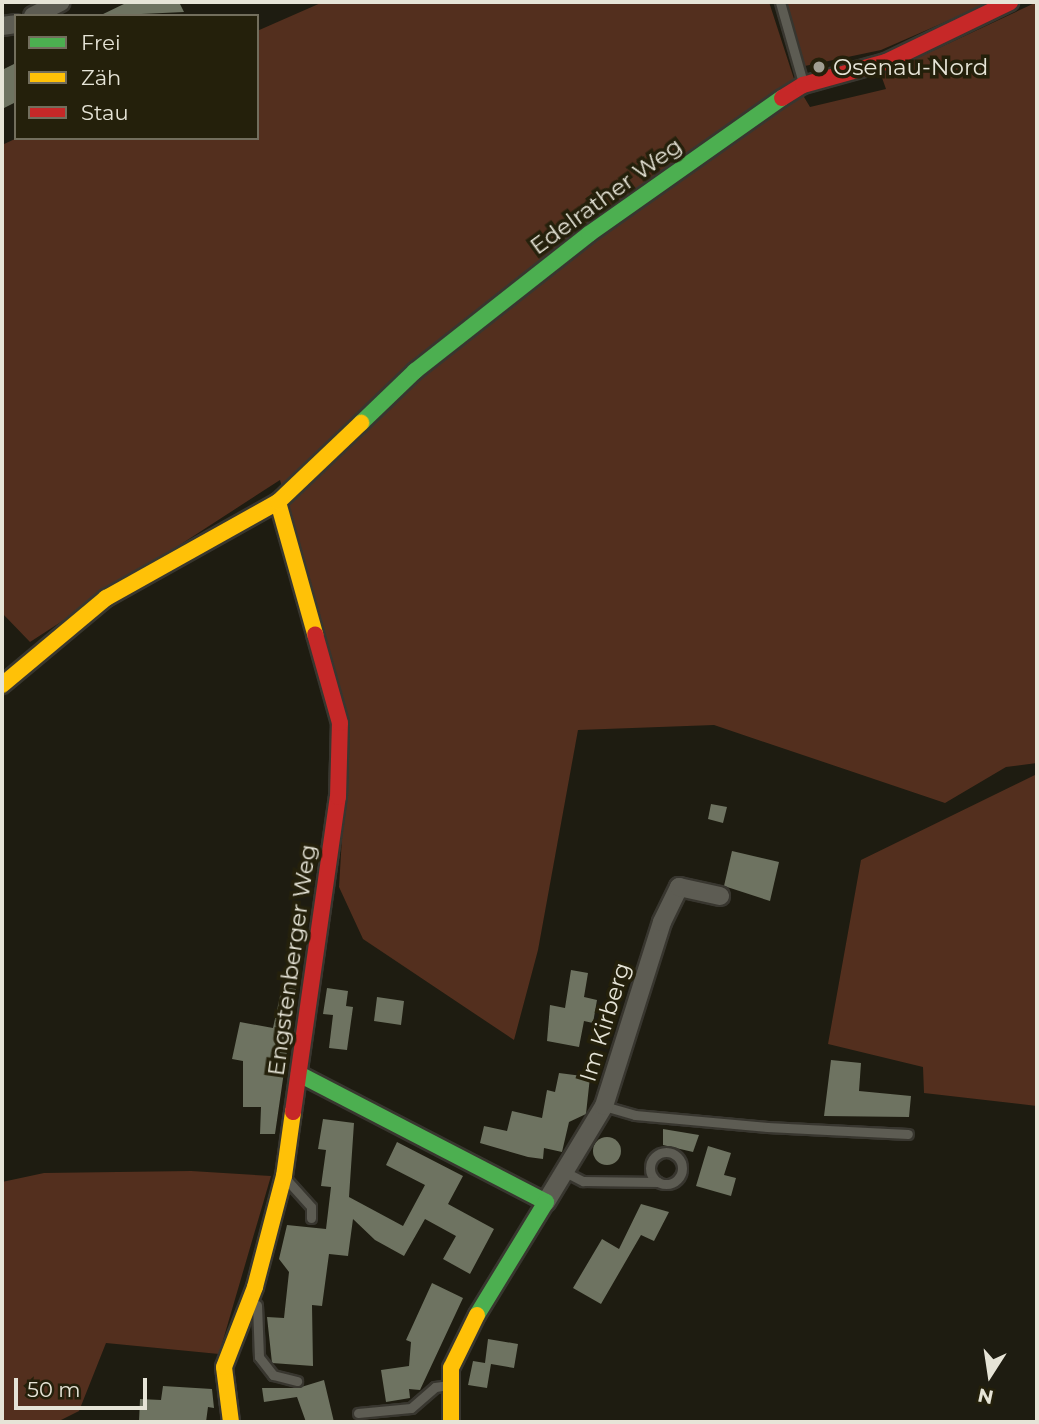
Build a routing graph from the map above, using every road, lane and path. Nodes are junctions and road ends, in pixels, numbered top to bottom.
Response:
1 (61, 2) edge
2 (780, 2) edge
3 (1010, 2) edge
4 (37, 14) edge
5 (803, 85) junction
6 (278, 502) junction
7 (2, 685) edge
8 (720, 896) dead end
9 (299, 1074) junction
10 (604, 1107) junction
11 (908, 1133) dead end
12 (567, 1173) junction
13 (284, 1176) junction
14 (658, 1182) dead end
15 (546, 1202) junction
16 (311, 1218) dead end
17 (251, 1298) junction
18 (297, 1381) dead end
19 (452, 1385) junction
20 (358, 1413) dead end
21 (231, 1422) edge
22 (451, 1422) edge

1 - 4 street
2 - 5 lane
3 - 5 street, Edelrather Weg
5 - 6 street, Edelrather Weg
6 - 7 street, Edelrather Weg
6 - 9 street, Engstenberger Weg
8 - 10 street, Im Kirberg
9 - 13 street, Engstenberger Weg
9 - 15 street
10 - 11 lane
10 - 12 street, Im Kirberg
12 - 14 lane
12 - 15 street, Im Kirberg
13 - 16 lane
13 - 17 street, Engstenberger Weg
15 - 19 street, Im Kirberg
17 - 18 lane
17 - 21 street, Engstenberger Weg
19 - 20 lane
19 - 22 street, Im Kirberg

